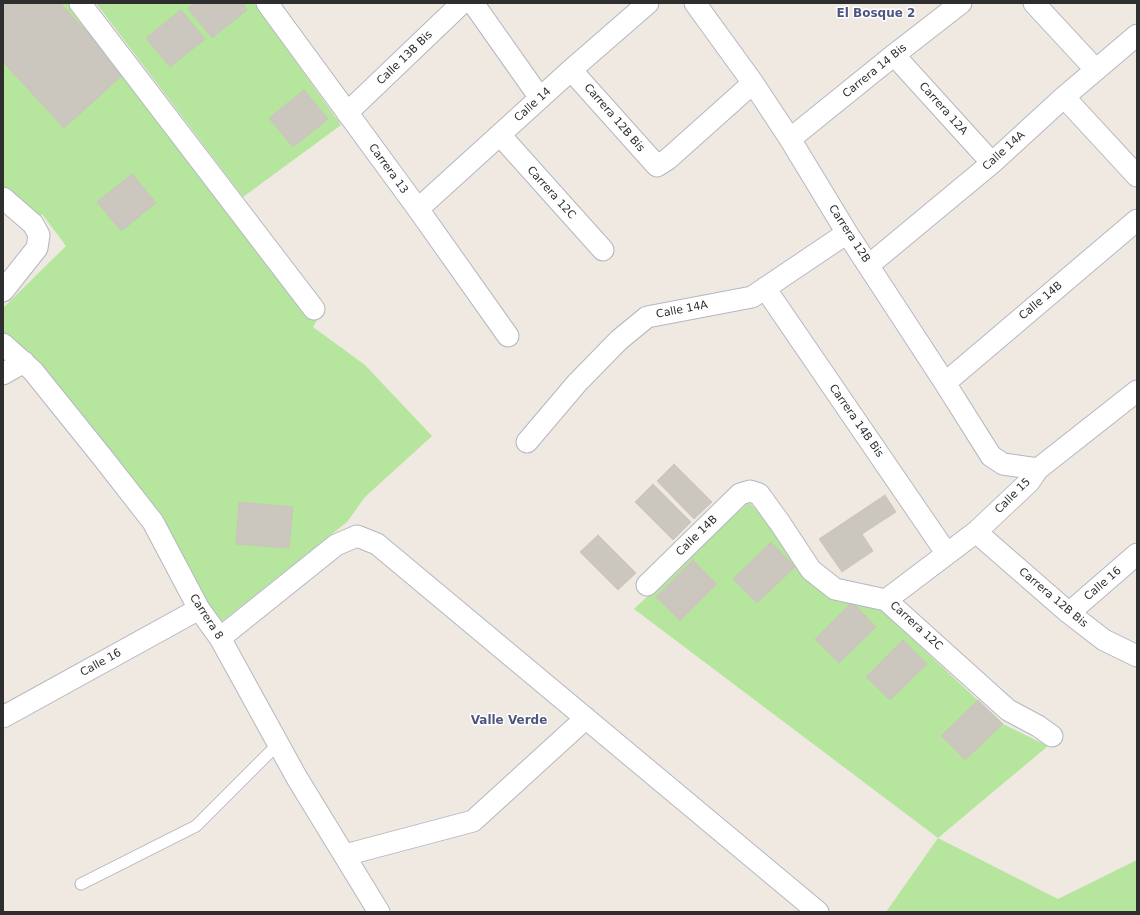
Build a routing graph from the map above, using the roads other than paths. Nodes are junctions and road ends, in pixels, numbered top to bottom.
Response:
1 (80, 3) edge
2 (267, 3) edge
3 (462, 3) edge
4 (473, 3) edge
5 (648, 3) edge
6 (695, 3) edge
7 (961, 3) edge
8 (1034, 3) edge
9 (1137, 35) edge
10 (894, 55) junction
11 (571, 70) junction
12 (1096, 70) junction
13 (753, 82) junction
14 (1064, 97) junction
15 (540, 98) junction
16 (347, 112) junction
17 (500, 135) junction
18 (790, 139) junction
19 (992, 163) junction
20 (1137, 176) edge
21 (3, 198) edge
22 (418, 209) junction
23 (1137, 220) edge
24 (847, 233) junction
25 (603, 250) dead end
26 (869, 265) junction
27 (765, 288) junction
28 (3, 291) edge
29 (314, 309) dead end
30 (508, 336) dead end
31 (3, 344) edge
32 (24, 362) junction
33 (3, 374) edge
34 (946, 383) junction
35 (1134, 399) edge
36 (527, 442) dead end
37 (1038, 469) junction
38 (750, 491) joint
39 (976, 532) junction
40 (947, 554) junction
41 (1137, 554) edge
42 (646, 585) dead end
43 (886, 600) junction
44 (199, 609) junction
45 (1068, 613) junction
46 (220, 638) junction
47 (1137, 656) edge
48 (3, 717) edge
49 (586, 718) junction
50 (1052, 736) dead end
51 (279, 743) junction
52 (344, 855) junction
53 (81, 884) dead end
54 (379, 912) edge
55 (818, 912) edge

1 - 29 street
2 - 16 street, Carrera 13
3 - 16 street, Calle 13B Bis
4 - 15 street
5 - 11 street, Calle 14
6 - 13 street, Carrera 12B
7 - 10 street, Carrera 14 Bis
8 - 12 street
9 - 12 street, Calle 14A
10 - 18 street, Carrera 14 Bis
10 - 19 street, Carrera 12A
11 - 13 street, Carrera 12B Bis
11 - 15 street, Calle 14
12 - 14 street, Calle 14A
13 - 18 street, Carrera 12B
14 - 19 street, Calle 14A
14 - 20 street
15 - 17 street, Calle 14
16 - 22 street, Carrera 13
17 - 22 street, Calle 14
17 - 25 street, Carrera 12C
18 - 24 street, Carrera 12B
19 - 26 street, Calle 14A
21 - 28 street
22 - 30 street, Carrera 13
23 - 34 street, Calle 14B
24 - 26 street, Carrera 12B
24 - 27 street, Calle 14A
26 - 34 street, Carrera 12B
27 - 36 street, Calle 14A
27 - 40 street, Carrera 14B Bis
31 - 32 street, Carrera 8
32 - 33 street
32 - 44 street, Carrera 8
34 - 37 street, Carrera 12B
35 - 37 street, Calle 15
37 - 39 street, Calle 15
38 - 42 street, Calle 14B
38 - 43 street, Carrera 12C
39 - 40 street, Calle 15
39 - 45 street, Carrera 12B Bis
40 - 43 street, Calle 15
41 - 45 street, Calle 16
43 - 50 street, Carrera 12C
44 - 46 street, Carrera 8
44 - 48 street, Calle 16
45 - 47 street, Carrera 12B Bis
46 - 49 street
46 - 51 street, Carrera 8
49 - 52 street
49 - 55 street
51 - 52 street, Carrera 8
51 - 53 lane
52 - 54 street, Carrera 8

